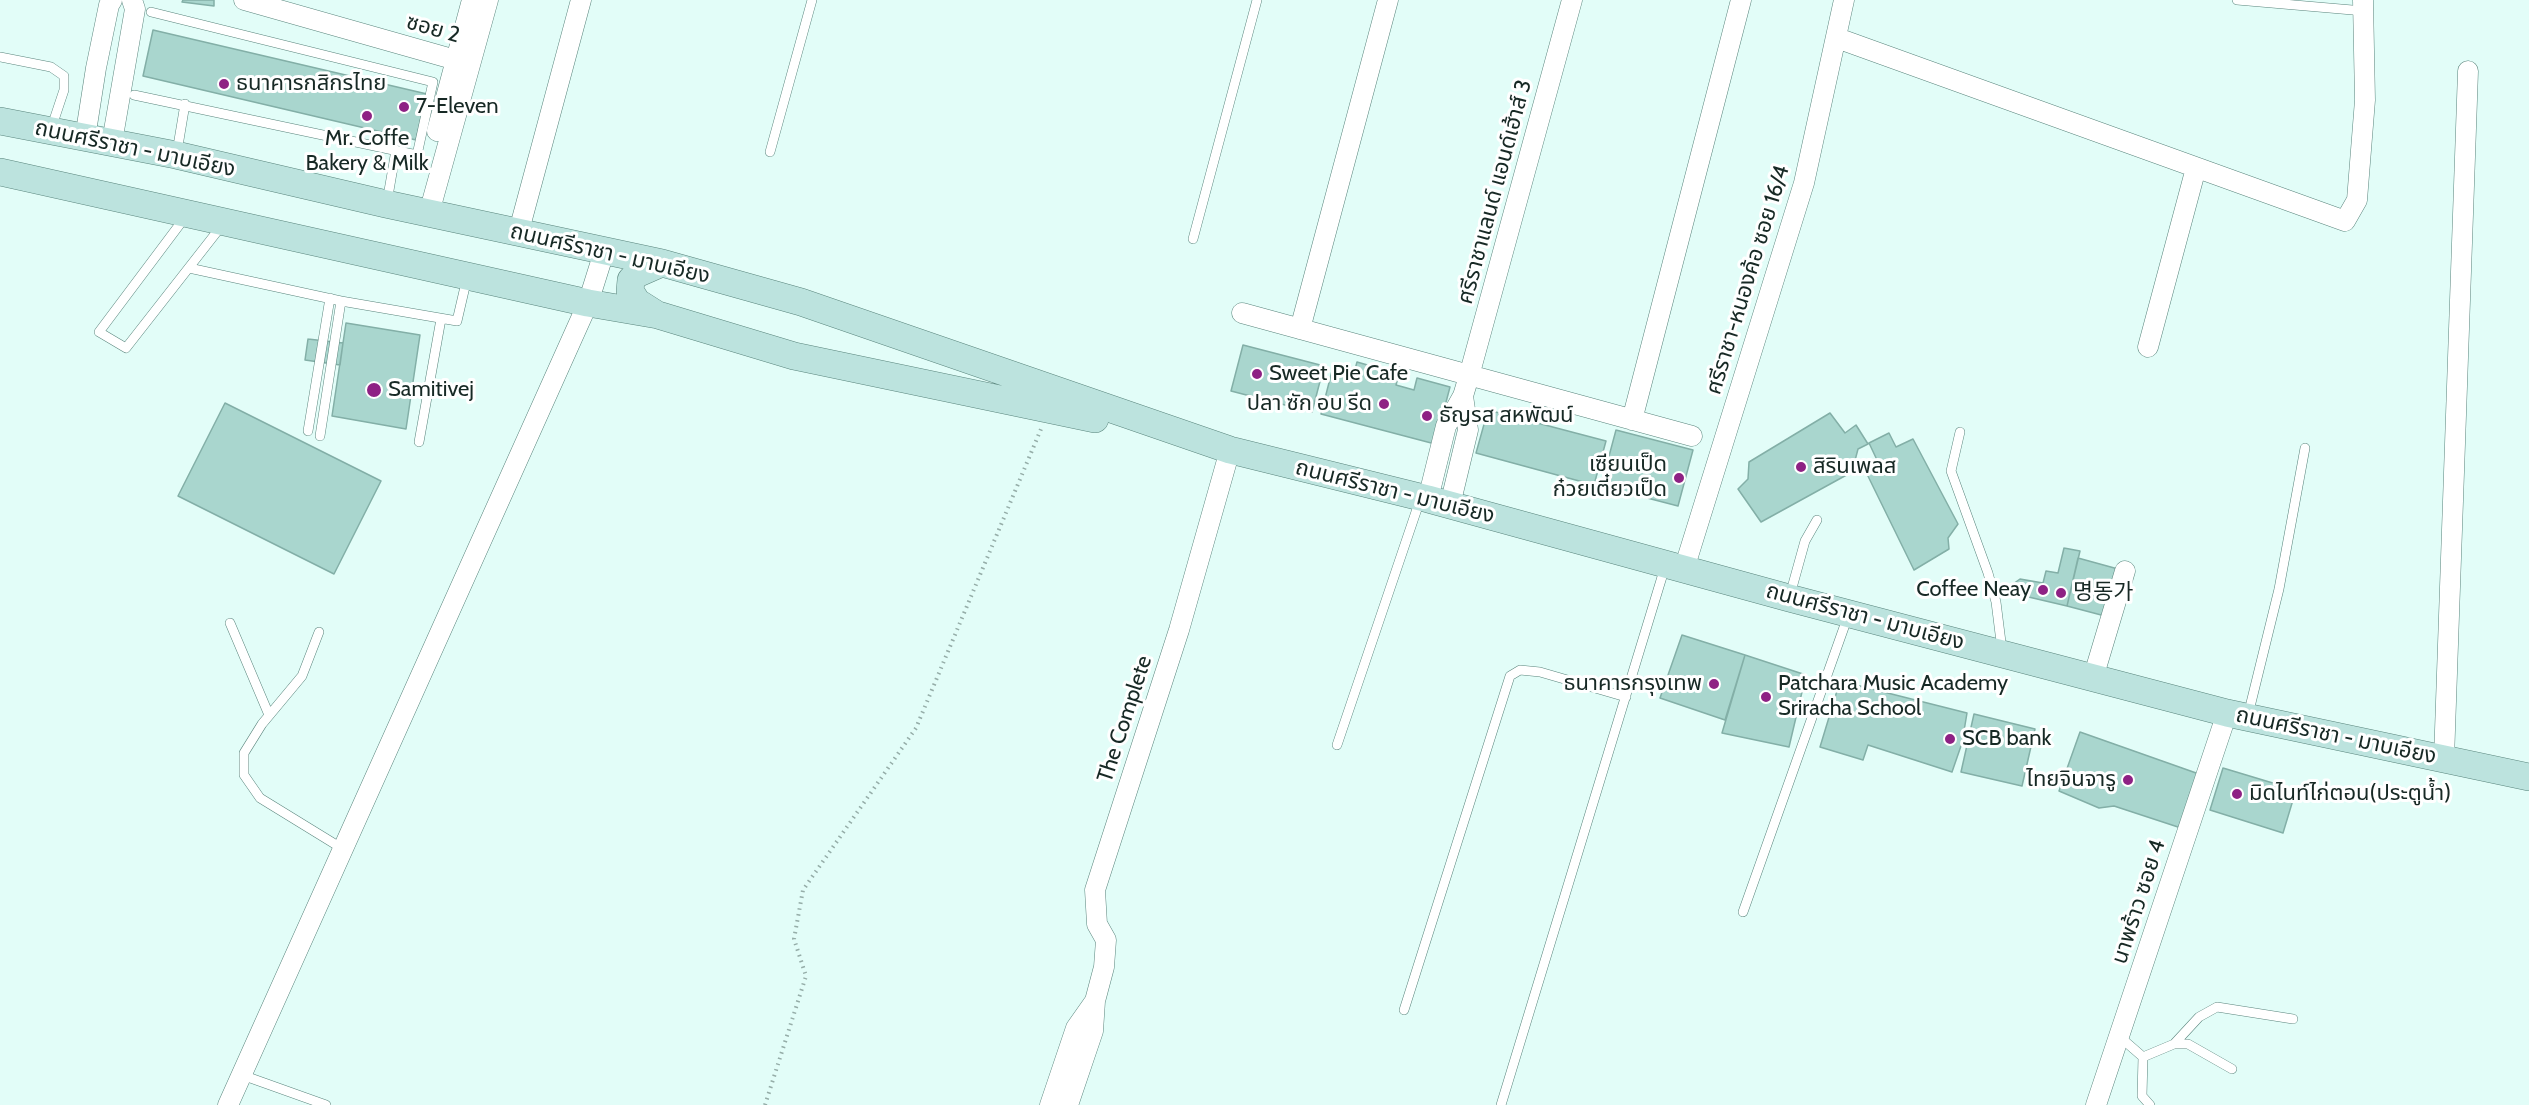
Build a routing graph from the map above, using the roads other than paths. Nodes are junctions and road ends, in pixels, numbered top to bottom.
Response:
1 (112, 0) edge
2 (132, 0) edge
3 (244, 0) edge
4 (472, 0) edge
5 (488, 0) edge
6 (581, 0) edge
7 (812, 0) edge
8 (1257, 0) edge
9 (1388, 0) edge
10 (1572, 0) edge
11 (1741, 0) edge
12 (1844, 0) edge
13 (2237, 0) edge
14 (2363, 6) edge
15 (151, 12) dead end
16 (1837, 38) junction
17 (0, 57) edge
18 (462, 62) junction
19 (2468, 71) dead end
20 (134, 95) dead end
21 (185, 104) junction
22 (0, 121) edge
23 (51, 132) junction
24 (85, 138) junction
25 (112, 142) junction
26 (396, 150) junction
27 (770, 152) dead end
28 (176, 155) junction
29 (2196, 168) junction
30 (0, 172) edge
31 (386, 204) junction
32 (423, 212) junction
33 (188, 214) junction
34 (224, 222) junction
35 (518, 234) junction
36 (1192, 239) dead end
37 (604, 252) junction
38 (662, 263) junction
39 (189, 268) junction
40 (468, 276) junction
41 (330, 298) junction
42 (341, 301) junction
43 (588, 303) junction
44 (1242, 313) dead end
45 (658, 315) junction
46 (441, 319) junction
47 (1300, 329) junction
48 (2148, 347) dead end
49 (1469, 376) junction
50 (1632, 420) junction
51 (308, 430) dead end
52 (1960, 432) dead end
53 (320, 436) dead end
54 (1692, 436) dead end
55 (419, 442) dead end
56 (1217, 446) junction
57 (2305, 448) dead end
58 (1433, 501) junction
59 (1816, 520) dead end
60 (1675, 567) junction
61 (2125, 571) dead end
62 (1789, 598) junction
63 (1849, 614) junction
64 (230, 623) dead end
65 (319, 632) dead end
66 (2002, 653) junction
67 (2093, 678) junction
68 (1626, 697) junction
69 (269, 715) junction
70 (2237, 715) junction
71 (1337, 746) dead end
72 (2444, 759) junction
73 (2529, 777) edge
74 (343, 849) junction
75 (1743, 912) dead end
76 (1095, 1001) junction
77 (1404, 1010) dead end
78 (2293, 1019) dead end
79 (2120, 1037) junction
80 (2174, 1044) junction
81 (2143, 1057) junction
82 (2232, 1069) dead end
83 (242, 1075) junction
84 (228, 1105) edge
85 (326, 1105) edge
86 (1050, 1105) edge
87 (1068, 1105) edge
88 (1501, 1105) edge
89 (2096, 1105) edge
90 (2150, 1105) edge

1 - 24 street
2 - 25 street
3 - 18 street, ซอย 2
4 - 18 street
5 - 18 street
6 - 35 street
7 - 27 lane
8 - 36 lane
9 - 47 street
10 - 49 street, ศรีราชาแลนด์ แอนด์เฮ้าส์ 3
11 - 50 street
12 - 16 street, ศรีราชา-หนองค้อ ซอย 16/4
13 - 14 lane
14 - 29 street
15 - 26 lane
16 - 29 street
16 - 60 street, ศรีราชา-หนองค้อ ซอย 16/4
17 - 23 lane
18 - 32 street
19 - 72 street
20 - 21 lane
21 - 26 lane
21 - 28 lane
22 - 23 main road, ถนนศรีราชา - มาบเอียง
23 - 24 main road, ถนนศรีราชา - มาบเอียง
24 - 25 main road, ถนนศรีราชา - มาบเอียง
25 - 28 main road, ถนนศรีราชา - มาบเอียง
26 - 31 lane
28 - 31 main road, ถนนศรีราชา - มาบเอียง
29 - 48 street
30 - 33 main road, ถนนศรีราชา - มาบเอียง
31 - 32 main road, ถนนศรีราชา - มาบเอียง
32 - 35 main road, ถนนศรีราชา - มาบเอียง
33 - 34 main road, ถนนศรีราชา - มาบเอียง
33 - 39 lane
34 - 39 lane
34 - 40 main road, ถนนศรีราชา - มาบเอียง
35 - 37 main road, ถนนศรีราชา - มาบเอียง
37 - 38 main road, ถนนศรีราชา - มาบเอียง
37 - 43 street
38 - 45 main road
38 - 56 main road, ถนนศรีราชา - มาบเอียง
39 - 41 lane
40 - 43 main road, ถนนศรีราชา - มาบเอียง
40 - 46 lane
41 - 42 lane
41 - 51 lane
42 - 46 lane
42 - 53 lane
43 - 45 main road, ถนนศรีราชา - มาบเอียง
43 - 74 street
44 - 47 street
45 - 56 main road, ถนนศรีราชา - มาบเอียง
46 - 55 lane
47 - 49 street
49 - 50 street
49 - 58 street, ศรีราชาแลนด์ แอนด์เฮ้าส์ 3
50 - 54 street
52 - 66 lane
56 - 58 main road, ถนนศรีราชา - มาบเอียง
56 - 76 street, The Complete
57 - 70 lane
58 - 60 main road, ถนนศรีราชา - มาบเอียง
58 - 71 lane
59 - 62 lane
60 - 62 main road, ถนนศรีราชา - มาบเอียง
60 - 68 lane
61 - 67 street
62 - 63 main road, ถนนศรีราชา - มาบเอียง
63 - 66 main road, ถนนศรีราชา - มาบเอียง
63 - 75 lane
64 - 69 lane
65 - 69 lane
66 - 67 main road, ถนนศรีราชา - มาบเอียง
67 - 70 main road, ถนนศรีราชา - มาบเอียง
68 - 77 lane
68 - 88 lane
69 - 74 lane
70 - 72 main road, ถนนศรีราชา - มาบเอียง
70 - 79 street, นาพร้าว ซอย 4
72 - 73 main road, ถนนศรีราชา - มาบเอียง
74 - 83 street
76 - 86 street, The Complete
76 - 87 street, The Complete
78 - 80 lane
79 - 81 lane
79 - 89 street, นาพร้าว ซอย 4
80 - 81 lane
80 - 82 lane
81 - 90 lane
83 - 84 street
83 - 85 lane

